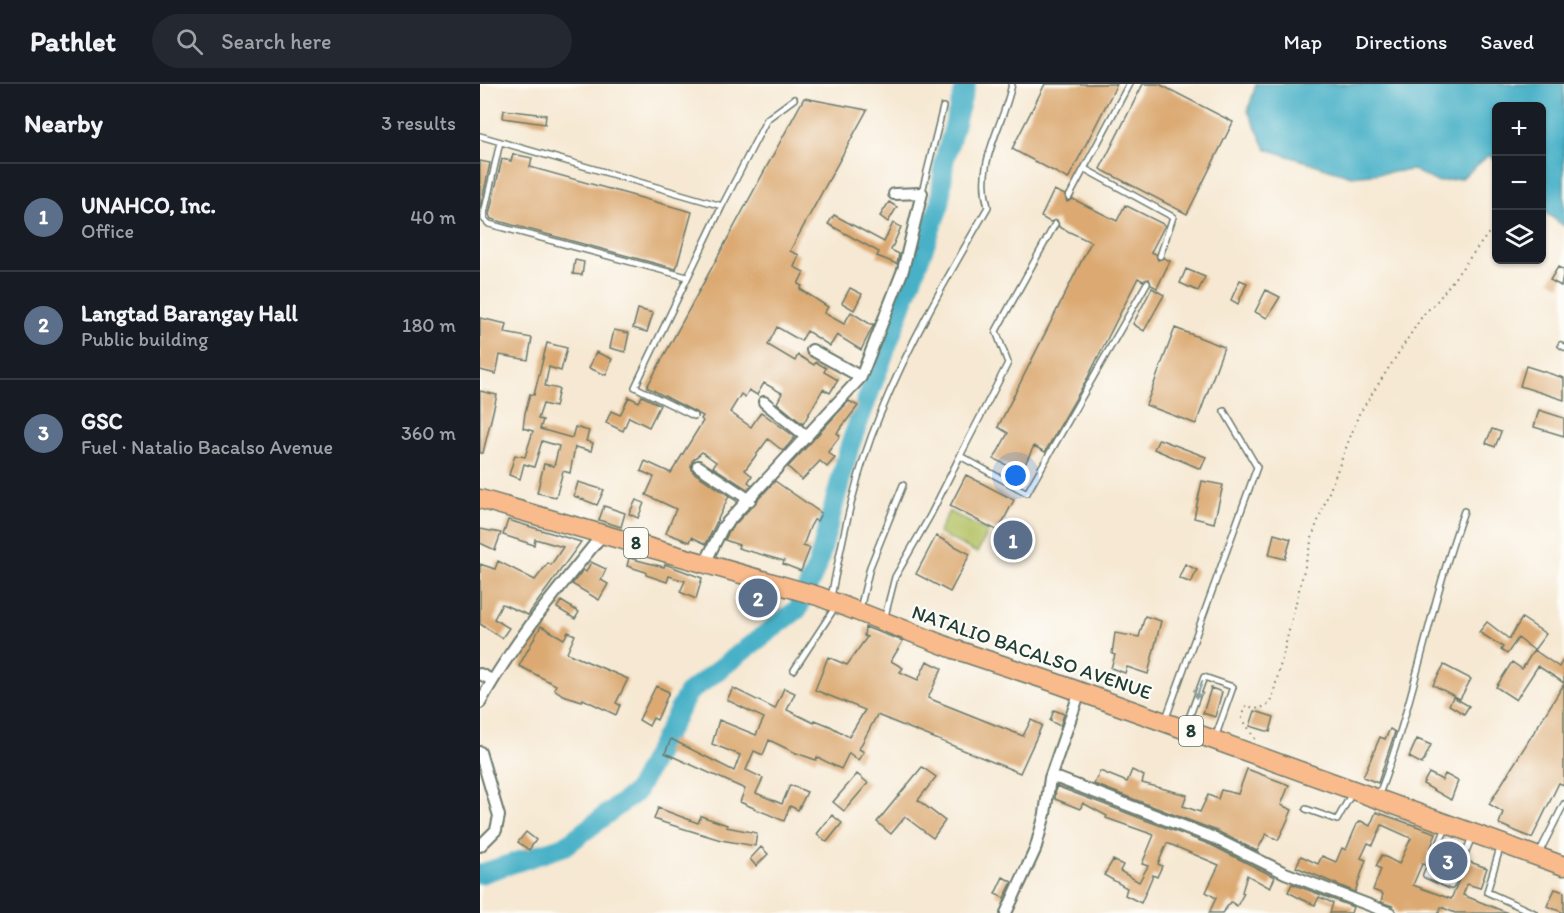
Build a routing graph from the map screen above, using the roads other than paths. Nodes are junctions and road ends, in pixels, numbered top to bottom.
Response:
1 (1012, 84) edge
2 (1129, 84) edge
3 (795, 99) dead end
4 (944, 107) dead end
5 (480, 136) edge
6 (500, 142) junction
7 (1085, 169) junction
8 (922, 193) junction
9 (894, 194) dead end
10 (1069, 197) dead end
11 (722, 206) junction
12 (1055, 224) dead end
13 (1160, 256) dead end
14 (687, 277) junction
15 (1147, 283) dead end
16 (812, 350) dead end
17 (861, 376) junction
18 (764, 402) dead end
19 (1224, 411) dead end
20 (694, 416) dead end
21 (807, 437) junction
22 (960, 456) junction
23 (698, 466) dead end
24 (903, 485) dead end
25 (480, 499) edge
26 (750, 500) junction
27 (1464, 511) dead end
28 (603, 534) junction
29 (705, 563) junction
30 (828, 601) junction
31 (859, 614) junction
32 (884, 623) junction
33 (794, 670) dead end
34 (480, 674) edge
35 (492, 680) junction
36 (1080, 691) junction
37 (480, 703) edge
38 (1164, 722) junction
39 (1185, 729) junction
40 (1214, 740) junction
41 (480, 752) edge
42 (1050, 778) junction
43 (1354, 790) junction
44 (1378, 798) junction
45 (1564, 804) edge
46 (1306, 809) dead end
47 (1448, 824) junction
48 (1474, 833) junction
49 (1502, 843) junction
50 (480, 846) edge
51 (1537, 856) junction
52 (1564, 866) edge
53 (1006, 913) edge
54 (1390, 913) edge
55 (1534, 913) edge

1 - 30 lane
2 - 7 lane
3 - 11 lane
4 - 8 lane
5 - 6 lane
6 - 11 lane
6 - 14 lane
7 - 10 lane
7 - 13 lane
8 - 9 street
8 - 17 street
11 - 14 lane
12 - 22 lane
14 - 20 lane
15 - 22 lane
16 - 17 street
17 - 21 street
18 - 21 street
19 - 38 lane
21 - 26 street
22 - 32 lane
23 - 26 street
24 - 31 lane
25 - 28 highway, NATALIO BACALSO AVENUE / 8
26 - 29 street
27 - 44 lane
28 - 29 highway, NATALIO BACALSO AVENUE / 8
28 - 35 street
29 - 30 highway, NATALIO BACALSO AVENUE / 8
30 - 31 highway, NATALIO BACALSO AVENUE / 8
30 - 33 lane
31 - 32 highway, NATALIO BACALSO AVENUE / 8
32 - 36 highway, NATALIO BACALSO AVENUE / 8
34 - 35 street
35 - 37 street
36 - 38 highway, NATALIO BACALSO AVENUE / 8
36 - 42 street
38 - 39 highway, NATALIO BACALSO AVENUE / 8
39 - 40 highway, NATALIO BACALSO AVENUE / 8
40 -> 39 lane
40 - 43 highway, NATALIO BACALSO AVENUE / 8
41 - 50 street
42 - 53 street
42 - 54 street
43 - 44 highway, NATALIO BACALSO AVENUE / 8
43 - 46 lane
44 - 47 highway, NATALIO BACALSO AVENUE / 8
45 - 51 lane
47 - 48 highway, NATALIO BACALSO AVENUE / 8
47 - 48 lane
48 - 49 highway, NATALIO BACALSO AVENUE / 8
49 - 51 highway, NATALIO BACALSO AVENUE / 8
49 - 55 lane
51 - 52 highway, NATALIO BACALSO AVENUE / 8

